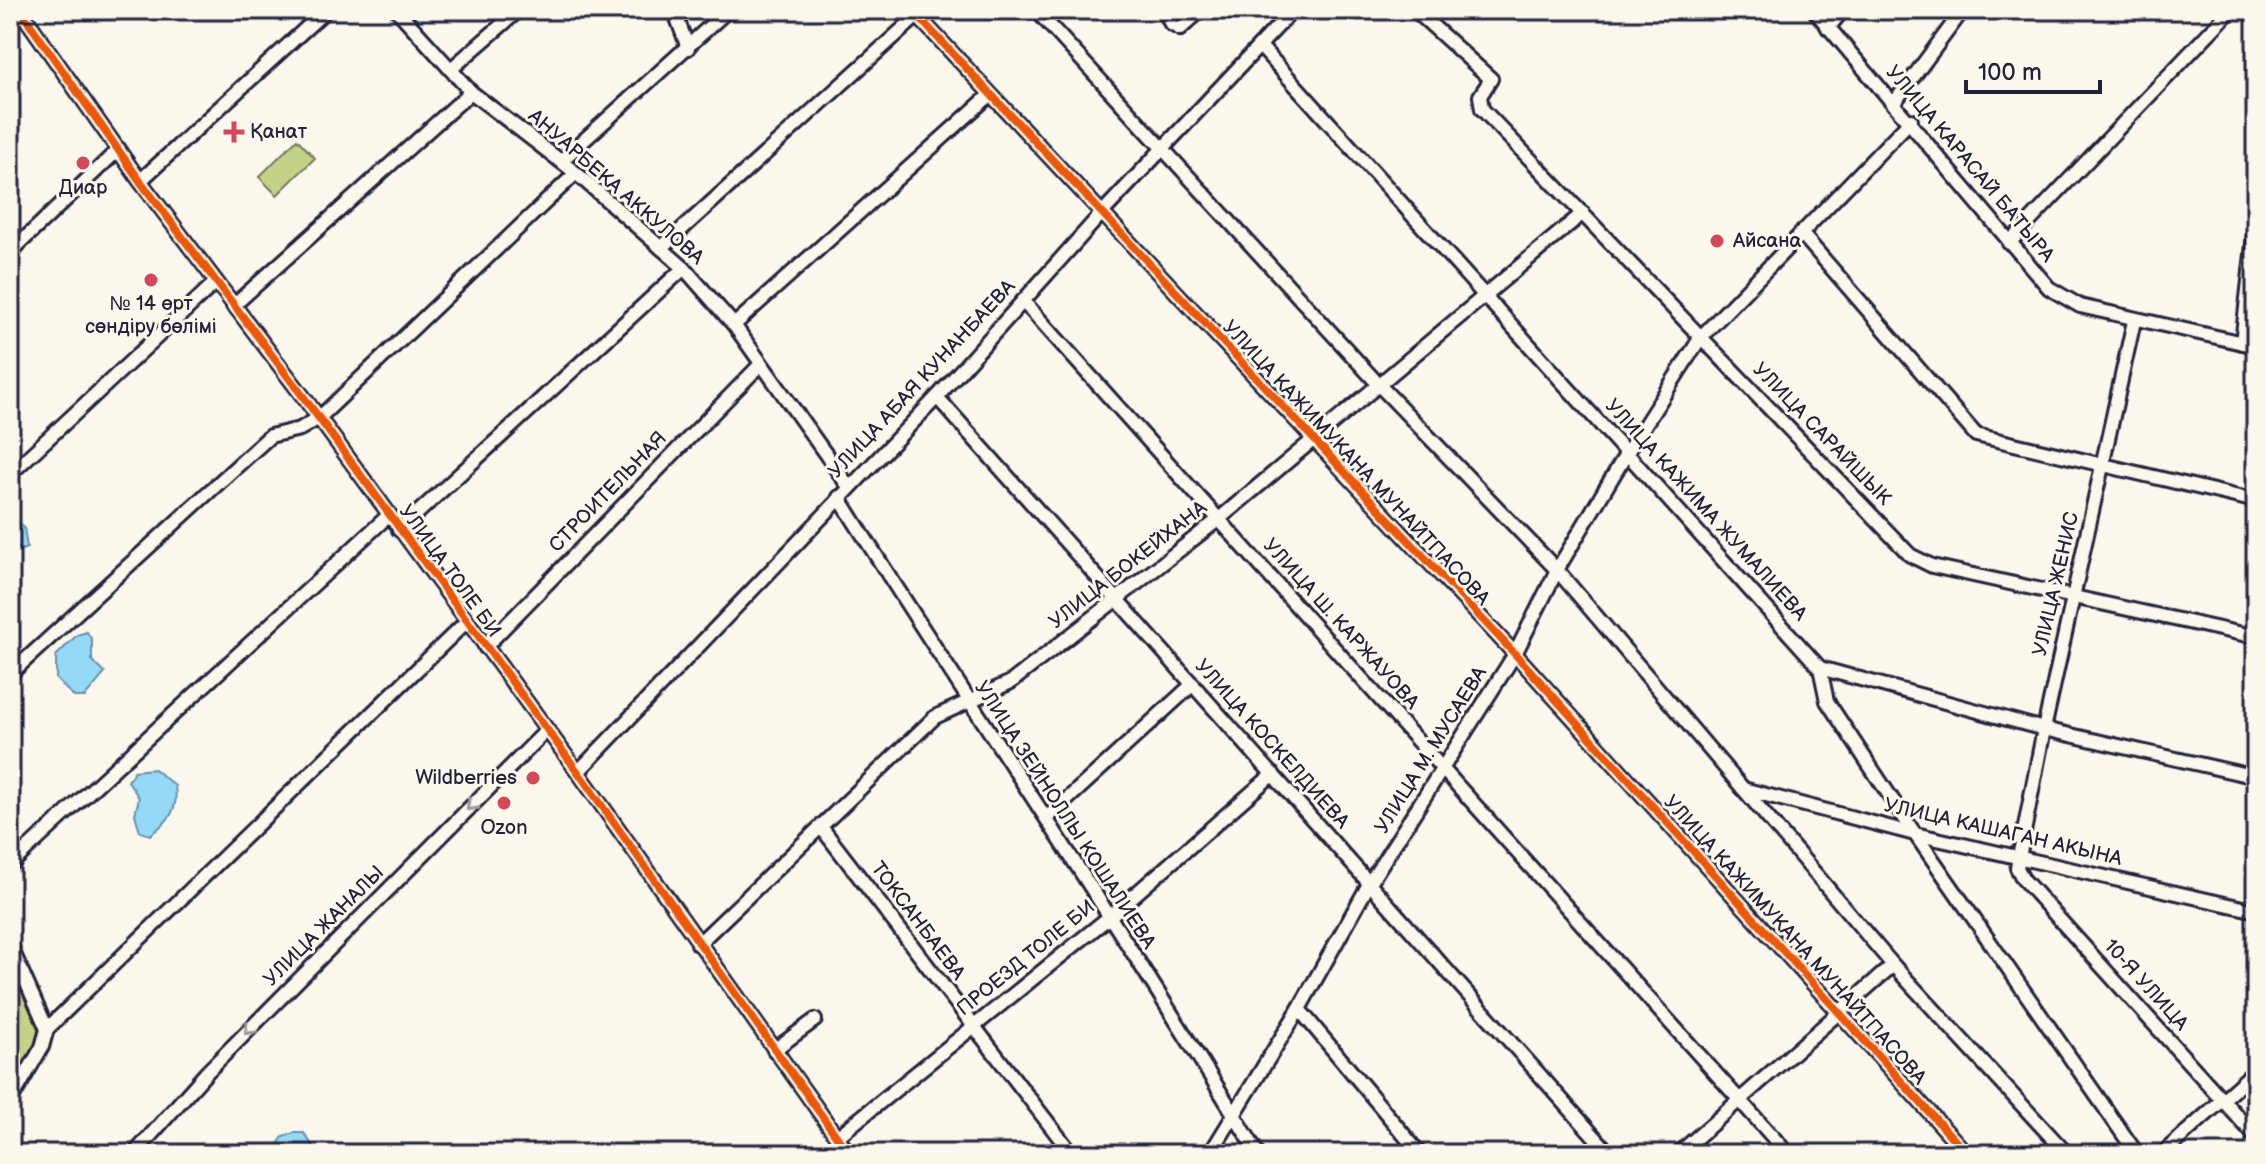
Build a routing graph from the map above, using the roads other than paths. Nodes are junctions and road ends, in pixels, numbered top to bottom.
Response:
1 (20, 10) edge
2 (326, 10) edge
3 (397, 10) edge
4 (519, 10) edge
5 (674, 10) edge
6 (728, 10) edge
7 (1036, 10) edge
8 (1164, 10) edge
9 (1201, 10) edge
10 (1293, 10) edge
11 (1415, 10) edge
12 (1814, 10) edge
13 (1843, 10) edge
14 (1963, 10) edge
15 (2225, 12) edge
16 (914, 13) edge
17 (1828, 28) junction
18 (1260, 46) junction
19 (688, 48) junction
20 (451, 69) junction
21 (471, 92) junction
22 (990, 95) junction
23 (1894, 103) junction
24 (1911, 120) junction
25 (119, 149) junction
26 (1162, 149) junction
27 (561, 161) junction
28 (576, 173) junction
29 (140, 181) junction
30 (1583, 213) junction
31 (1101, 214) junction
32 (2256, 218) edge
33 (1801, 233) junction
34 (2009, 243) junction
35 (661, 248) junction
36 (10, 259) edge
37 (684, 268) junction
38 (216, 282) junction
39 (1485, 296) junction
40 (1023, 301) junction
41 (233, 306) junction
42 (2251, 307) edge
43 (2134, 321) junction
44 (734, 325) junction
45 (1701, 337) junction
46 (2242, 343) junction
47 (2256, 346) edge
48 (760, 365) junction
49 (1380, 386) junction
50 (937, 397) junction
51 (319, 418) junction
52 (1313, 441) junction
53 (1628, 451) junction
54 (2102, 467) junction
55 (10, 474) edge
56 (849, 487) junction
57 (839, 497) junction
58 (2256, 501) edge
59 (389, 515) junction
60 (1219, 519) junction
61 (399, 530) junction
62 (1557, 570) junction
63 (2073, 597) junction
64 (1116, 598) junction
65 (467, 621) junction
66 (2256, 637) edge
67 (485, 647) junction
68 (1515, 654) junction
69 (1820, 668) junction
70 (10, 674) edge
71 (1193, 684) junction
72 (967, 701) junction
73 (2044, 729) junction
74 (546, 731) junction
75 (1443, 768) junction
76 (578, 772) junction
77 (1273, 774) junction
78 (2256, 777) edge
79 (1743, 789) junction
80 (1048, 817) junction
81 (821, 827) junction
82 (1915, 834) junction
83 (2018, 855) junction
84 (10, 865) edge
85 (1369, 884) junction
86 (2256, 911) edge
87 (1108, 918) junction
88 (698, 944) junction
89 (10, 945) edge
90 (1893, 965) junction
91 (1299, 1009) junction
92 (1840, 1013) junction
93 (815, 1020) dead end
94 (974, 1026) junction
95 (47, 1029) junction
96 (774, 1050) junction
97 (2256, 1070) edge
98 (2223, 1099) junction
99 (1740, 1100) junction
100 (10, 1102) edge
101 (1234, 1115) junction
102 (837, 1137) junction
103 (2256, 1137) edge
104 (134, 1154) edge
105 (849, 1154) edge
106 (1072, 1154) edge
107 (1210, 1154) edge
108 (1258, 1154) edge
109 (1420, 1154) edge
110 (1610, 1154) edge
111 (1678, 1154) edge
112 (1788, 1154) edge
113 (1967, 1154) edge
114 (2067, 1154) edge
115 (2137, 1154) edge
116 (2162, 1154) edge

1 - 25 street, УЛИЦА ТОЛЕ БИ
2 - 29 street
3 - 20 street, АНУАРБЕКА АККУЛОВА
4 - 20 street
5 - 19 street
6 - 19 street
7 - 26 street
8 - 9 street
10 - 18 street, УЛИЦА АБАЯ КУНАНБАЕВА
11 - 30 street, УЛИЦА САРАЙШЫК
12 - 17 street, УЛИЦА КАРАСАЙ БАТЫРА
13 - 17 street
14 - 23 street
15 - 34 street
16 - 22 street, УЛИЦА КАЖИМУКАНА МУНАЙТПАСОВА
16 - 35 street
17 - 23 street, УЛИЦА КАРАСАЙ БАТЫРА
18 - 26 street, УЛИЦА АБАЯ КУНАНБАЕВА
18 - 39 street, УЛИЦА КАЖИМА ЖУМАЛИЕВА
19 - 27 street
20 - 21 street, АНУАРБЕКА АККУЛОВА
21 - 27 street, АНУАРБЕКА АККУЛОВА
21 - 41 street
22 - 31 street, УЛИЦА КАЖИМУКАНА МУНАЙТПАСОВА
22 - 44 street
23 - 24 street, УЛИЦА КАРАСАЙ БАТЫРА
24 - 33 street, УЛИЦА М. МУСАЕВА
24 - 34 street, УЛИЦА КАРАСАЙ БАТЫРА
25 - 29 street, УЛИЦА ТОЛЕ БИ
25 - 36 street
26 - 31 street, УЛИЦА АБАЯ КУНАНБАЕВА
26 - 49 street
27 - 28 street, АНУАРБЕКА АККУЛОВА
28 - 35 street, АНУАРБЕКА АККУЛОВА
28 - 51 street
29 - 38 street, УЛИЦА ТОЛЕ БИ
30 - 39 street, УЛИЦА БОКЕЙХАНА
30 - 45 street, УЛИЦА САРАЙШЫК
31 - 40 street, УЛИЦА АБАЯ КУНАНБАЕВА
31 - 52 street, УЛИЦА КАЖИМУКАНА МУНАЙТПАСОВА
32 - 42 street
33 - 45 street, УЛИЦА М. МУСАЕВА
33 - 54 street
34 - 43 street, УЛИЦА КАРАСАЙ БАТЫРА
35 - 37 street, АНУАРБЕКА АККУЛОВА
37 - 44 street, АНУАРБЕКА АККУЛОВА
37 - 61 street
38 - 41 street, УЛИЦА ТОЛЕ БИ
38 - 55 street
39 - 49 street, УЛИЦА БОКЕЙХАНА
39 - 53 street, УЛИЦА КАЖИМА ЖУМАЛИЕВА
40 - 50 street, УЛИЦА АБАЯ КУНАНБАЕВА
40 - 60 street, УЛИЦА Ш. КАРЖАУОВА
41 - 51 street, УЛИЦА ТОЛЕ БИ
42 - 46 street
43 - 46 street, УЛИЦА КАРАСАЙ БАТЫРА
43 - 54 street, УЛИЦА ЖЕНИС
44 - 48 street, АНУАРБЕКА АККУЛОВА
45 - 53 street, УЛИЦА М. МУСАЕВА
45 - 63 street, УЛИЦА САРАЙШЫК
46 - 47 street, УЛИЦА КАРАСАЙ БАТЫРА
48 - 56 street, АНУАРБЕКА АККУЛОВА
48 - 67 street, СТРОИТЕЛЬНАЯ
49 - 52 street, УЛИЦА БОКЕЙХАНА
49 - 62 street
50 - 56 street, УЛИЦА АБАЯ КУНАНБАЕВА
50 - 64 street, УЛИЦА КОСКЕЛДИЕВА
51 - 59 street, УЛИЦА ТОЛЕ БИ
51 - 70 street
52 - 60 street, УЛИЦА БОКЕЙХАНА
52 - 68 street, УЛИЦА КАЖИМУКАНА МУНАЙТПАСОВА
53 - 62 street, УЛИЦА М. МУСАЕВА
53 - 69 street, УЛИЦА КАЖИМА ЖУМАЛИЕВА
54 - 58 street
54 - 63 street, УЛИЦА ЖЕНИС
56 - 57 street, УЛИЦА АБАЯ КУНАНБАЕВА
57 - 72 street, УЛИЦА ЗЕЙНОЛЛЫ КОШАЛИЕВА
57 - 76 street, УЛИЦА АБАЯ КУНАНБАЕВА
59 - 61 street, УЛИЦА ТОЛЕ БИ
59 - 84 street
60 - 64 street, УЛИЦА БОКЕЙХАНА
60 - 75 street, УЛИЦА Ш. КАРЖАУОВА
61 - 65 street, УЛИЦА ТОЛЕ БИ
62 - 68 street, УЛИЦА М. МУСАЕВА
62 - 79 street
63 - 66 street, УЛИЦА САРАЙШЫК
63 - 73 street, УЛИЦА ЖЕНИС
64 - 71 street, УЛИЦА КОСКЕЛДИЕВА
64 - 72 street, УЛИЦА БОКЕЙХАНА
65 - 67 street, УЛИЦА ТОЛЕ БИ
65 - 95 street
67 - 74 street, УЛИЦА ТОЛЕ БИ
68 - 75 street, УЛИЦА М. МУСАЕВА
68 - 92 street, УЛИЦА КАЖИМУКАНА МУНАЙТПАСОВА
69 - 73 street
69 - 82 street
71 - 77 street, УЛИЦА КОСКЕЛДИЕВА
71 - 80 street
72 - 80 street, УЛИЦА ЗЕЙНОЛЛЫ КОШАЛИЕВА
72 - 81 street, УЛИЦА БОКЕЙХАНА
73 - 78 street
73 - 83 street, УЛИЦА ЖЕНИС
74 - 76 street, УЛИЦА ТОЛЕ БИ
74 -> 104 street, УЛИЦА ЖАНАЛЫ
75 - 85 street, УЛИЦА М. МУСАЕВА
75 - 99 street, УЛИЦА Ш. КАРЖАУОВА
76 - 88 street, УЛИЦА ТОЛЕ БИ
77 - 85 street, УЛИЦА КОСКЕЛДИЕВА
77 - 87 street, ПРОЕЗД ТОЛЕ БИ
79 - 82 street, УЛИЦА КАШАГАН АКЫНА
79 - 90 street
80 - 87 street, УЛИЦА ЗЕЙНОЛЛЫ КОШАЛИЕВА
81 - 88 street, УЛИЦА БОКЕЙХАНА
81 - 94 street, ТОКСАНБАЕВА
82 - 83 street, УЛИЦА КАШАГАН АКЫНА
82 - 115 street
83 - 86 street, УЛИЦА КАШАГАН АКЫНА
83 - 98 street, 10-Я УЛИЦА
85 - 91 street, УЛИЦА М. МУСАЕВА
85 - 110 street, УЛИЦА КОСКЕЛДИЕВА
87 - 94 street, ПРОЕЗД ТОЛЕ БИ
87 - 101 street, УЛИЦА ЗЕЙНОЛЛЫ КОШАЛИЕВА
88 - 96 street, УЛИЦА ТОЛЕ БИ
89 - 95 street
90 - 92 street
90 - 114 street
91 - 101 street, УЛИЦА М. МУСАЕВА
91 - 109 street
92 - 99 street
92 - 113 street, УЛИЦА КАЖИМУКАНА МУНАЙТПАСОВА
93 - 96 street
94 - 102 street, ПРОЕЗД ТОЛЕ БИ
94 - 106 street, ТОКСАНБАЕВА
95 - 100 street
96 - 102 street, УЛИЦА ТОЛЕ БИ
97 - 98 street
98 - 103 street, 10-Я УЛИЦА
98 - 116 street
99 - 111 street
99 - 112 street, УЛИЦА Ш. КАРЖАУОВА
101 - 107 street, УЛИЦА М. МУСАЕВА
101 - 108 street, УЛИЦА ЗЕЙНОЛЛЫ КОШАЛИЕВА
102 - 105 street, УЛИЦА ТОЛЕ БИ

